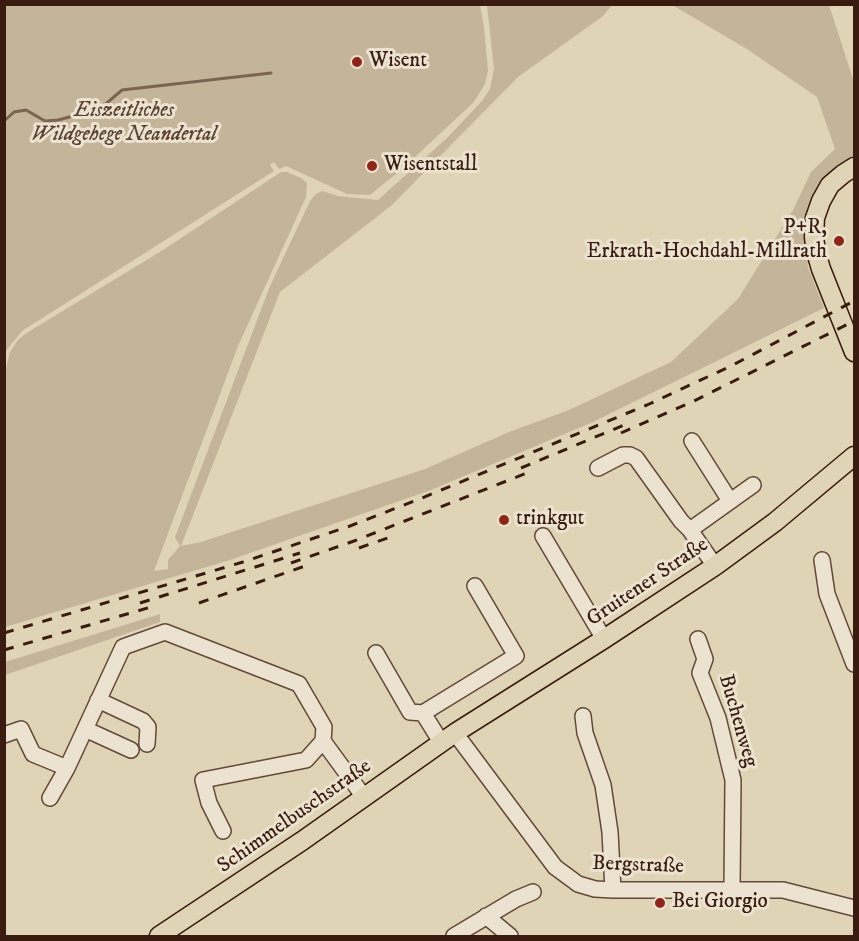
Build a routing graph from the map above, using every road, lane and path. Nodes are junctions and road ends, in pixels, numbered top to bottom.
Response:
1 (855, 167) edge
2 (855, 352) edge
3 (692, 441) dead end
4 (855, 456) edge
5 (855, 467) edge
6 (598, 468) dead end
7 (836, 472) junction
8 (753, 484) dead end
9 (730, 501) junction
10 (690, 530) junction
11 (543, 536) dead end
12 (822, 560) dead end
13 (715, 566) junction
14 (475, 586) dead end
15 (604, 639) junction
16 (698, 639) dead end
17 (376, 653) dead end
18 (855, 664) edge
19 (98, 700) junction
20 (423, 713) junction
21 (583, 716) dead end
22 (85, 729) junction
23 (4, 735) edge
24 (448, 738) junction
25 (322, 741) junction
26 (147, 744) dead end
27 (131, 750) dead end
28 (67, 768) junction
29 (364, 797) junction
30 (50, 798) dead end
31 (223, 831) dead end
32 (732, 889) junction
33 (613, 890) junction
34 (533, 892) dead end
35 (855, 908) edge
36 (486, 916) junction
37 (159, 936) edge
38 (454, 936) edge
39 (510, 936) edge

1 - 2 main road
3 - 9 street
4 - 7 main road, Gruitener Straße
5 - 7 main road
6 - 10 street
7 - 13 main road, Gruitener Straße
8 - 9 street
9 - 10 street
10 - 13 street
11 - 15 street
12 - 18 street
13 - 15 main road, Gruitener Straße
14 - 20 street
15 - 24 main road, Gruitener Straße
16 - 32 street, Buchenweg
17 - 20 street
19 - 22 street
19 - 25 street
19 - 26 street
20 - 24 street, Bergstraße
21 - 33 street
22 - 27 street
22 - 28 street
23 - 28 street
24 - 29 main road, Schimmelbuschstraße
24 - 33 street, Bergstraße
25 - 29 street
25 - 31 street
28 - 30 street
29 - 37 main road, Schimmelbuschstraße
32 - 33 street, Bergstraße
32 - 35 street, Bergstraße
34 - 36 street
36 - 38 street
36 - 39 street

